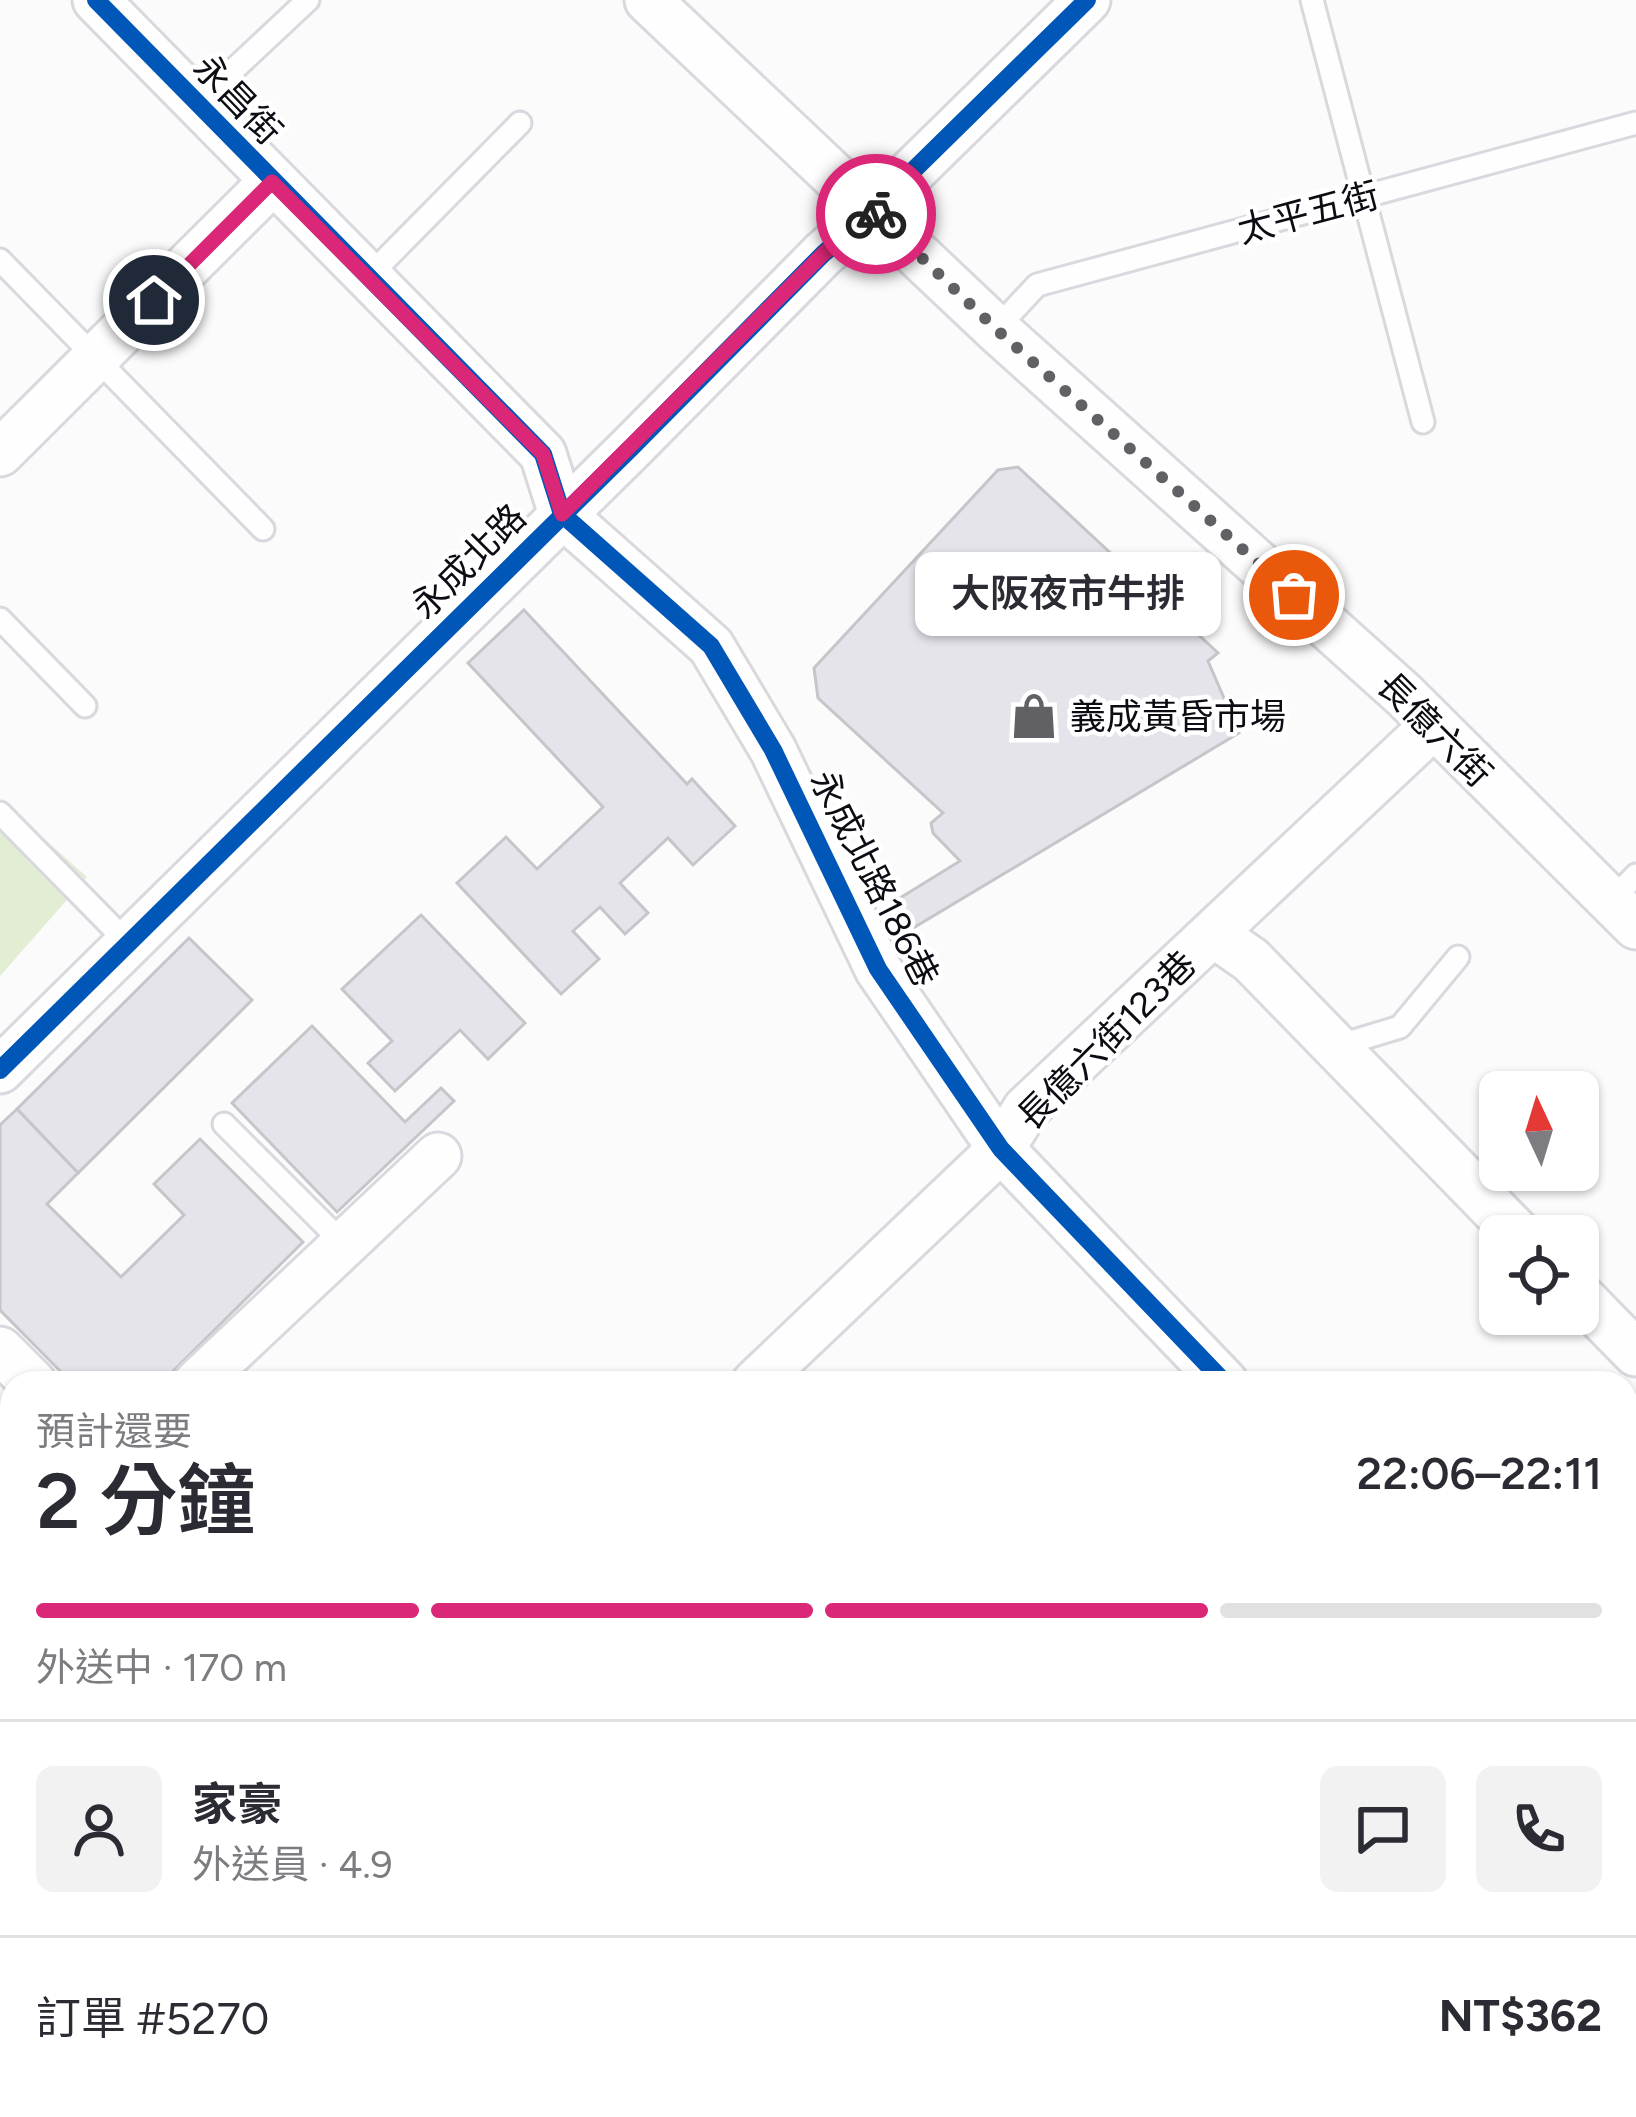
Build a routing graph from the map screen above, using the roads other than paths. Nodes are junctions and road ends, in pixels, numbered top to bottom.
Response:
1 (96, 0) edge
2 (308, 0) edge
3 (648, 0) edge
4 (1087, 0) edge
5 (1312, 0) edge
6 (197, 104) junction
7 (520, 123) dead end
8 (1636, 123) edge
9 (272, 182) junction
10 (1362, 197) junction
11 (872, 211) junction
12 (0, 260) edge
13 (368, 277) junction
14 (996, 329) junction
15 (95, 359) junction
16 (1423, 422) dead end
17 (0, 453) edge
18 (562, 514) junction
19 (263, 529) dead end
20 (0, 619) edge
21 (85, 706) dead end
22 (1432, 727) junction
23 (0, 813) edge
24 (1627, 901) edge
25 (1215, 934) junction
26 (128, 943) junction
27 (1457, 957) dead end
28 (1334, 1048) junction
29 (0, 1070) edge
30 (224, 1124) dead end
31 (1001, 1149) junction
32 (438, 1156) dead end
33 (1499, 1215) edge
34 (344, 1243) junction
35 (1599, 1315) edge
36 (1636, 1353) edge
37 (210, 1371) edge
38 (768, 1371) edge
39 (1214, 1371) edge

1 - 6 street, 永昌街
2 - 6 lane, 永昌街
3 - 11 street, 長億六街
4 - 11 street, 永成北路
5 - 10 lane
6 - 9 street, 永昌街
7 - 13 lane
8 - 10 lane, 太平五街
9 - 13 street, 永昌街
9 - 15 street
10 - 14 lane, 太平五街
10 - 16 lane
11 - 14 street, 長億六街
11 - 18 street, 永成北路
12 - 15 lane
13 - 18 street, 永昌街
14 - 22 street, 長億六街
15 - 17 street
15 - 19 lane
18 - 26 street, 永成北路
18 - 31 street, 永成北路186巷
20 - 21 lane
22 - 24 street, 長億六街
22 - 25 street, 長億六街123巷
23 - 26 lane
25 - 28 street, 長億六街123巷
25 - 31 street, 長億六街123巷
26 - 29 street, 永成北路
27 - 28 lane
28 - 33 street, 長億六街123巷
30 - 34 lane
31 - 38 street, 長億六街123巷
31 - 39 street, 永成北路186巷
32 - 34 street
34 - 37 street
35 - 36 street

